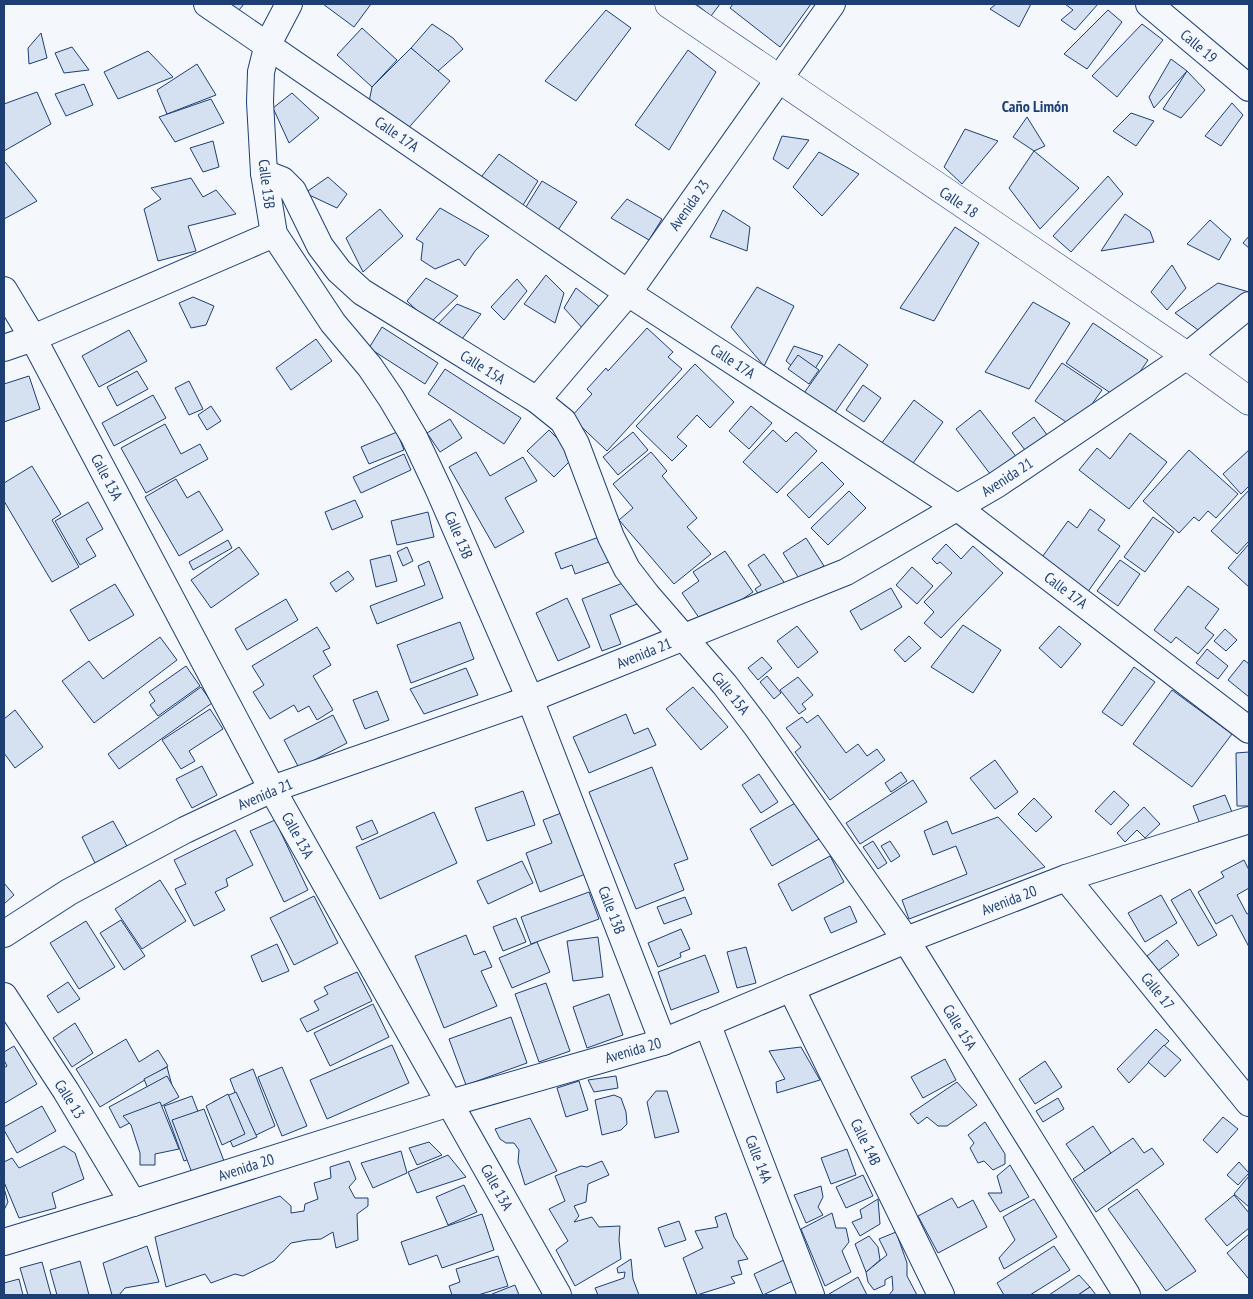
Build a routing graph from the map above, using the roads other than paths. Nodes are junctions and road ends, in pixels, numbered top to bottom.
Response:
1 (207, 4) edge
2 (289, 4) edge
3 (669, 4) edge
4 (832, 4) edge
5 (1149, 4) edge
6 (268, 44) junction
7 (778, 78) junction
8 (1249, 88) edge
9 (264, 173) junction
10 (274, 234) junction
11 (4, 290) edge
12 (628, 293) junction
13 (1249, 305) edge
14 (33, 338) junction
15 (4, 348) edge
16 (1187, 356) junction
17 (537, 400) junction
18 (1249, 401) edge
19 (958, 508) junction
20 (683, 638) junction
21 (530, 699) junction
22 (1249, 730) edge
23 (272, 789) junction
24 (1249, 820) edge
25 (1066, 878) junction
26 (4, 934) edge
27 (906, 940) junction
28 (791, 988) junction
29 (4, 996) edge
30 (707, 1023) junction
31 (663, 1042) junction
32 (450, 1103) junction
33 (1249, 1103) edge
34 (133, 1203) junction
35 (4, 1242) edge
36 (558, 1295) edge
37 (811, 1295) edge
38 (941, 1295) edge
39 (1127, 1295) edge

1 - 6 street, Calle 17A
2 - 6 street, Calle 13B
3 - 7 street, Calle 18
4 - 7 street, Avenida 23
5 - 8 street, Calle 19
6 - 9 street, Calle 13B
6 - 12 street, Calle 17A
7 - 12 street, Avenida 23
7 - 16 street, Calle 18
9 - 10 street, Calle 13B
9 - 17 street, Calle 15A
10 - 14 street
10 - 21 street, Calle 13B
11 - 14 street, Calle 13A
12 - 17 street, Avenida 23
12 - 19 street, Calle 17A
13 - 16 street, Avenida 21
14 - 15 street
14 - 23 street, Calle 13A
16 - 18 street, Calle 18
16 - 19 street, Avenida 21
17 - 20 street, Calle 15A
19 - 20 street, Avenida 21
19 - 22 street, Calle 17A
20 - 21 street, Avenida 21
20 - 27 street, Calle 15A
21 - 23 street, Avenida 21
21 - 31 street, Calle 13B
23 - 26 street, Avenida 21
23 - 32 street, Calle 13A
24 - 25 street, Avenida 20
25 - 27 street, Avenida 20
25 - 33 street, Calle 17
27 - 28 street, Avenida 20
27 - 39 street, Calle 15A
28 - 30 street, Avenida 20
28 - 38 street, Calle 14B
29 - 34 street, Calle 13
30 - 31 street, Avenida 20
30 - 37 street, Calle 14A
31 - 32 street, Avenida 20
32 - 34 street, Avenida 20
32 - 36 street, Calle 13A
34 - 35 street, Avenida 20

